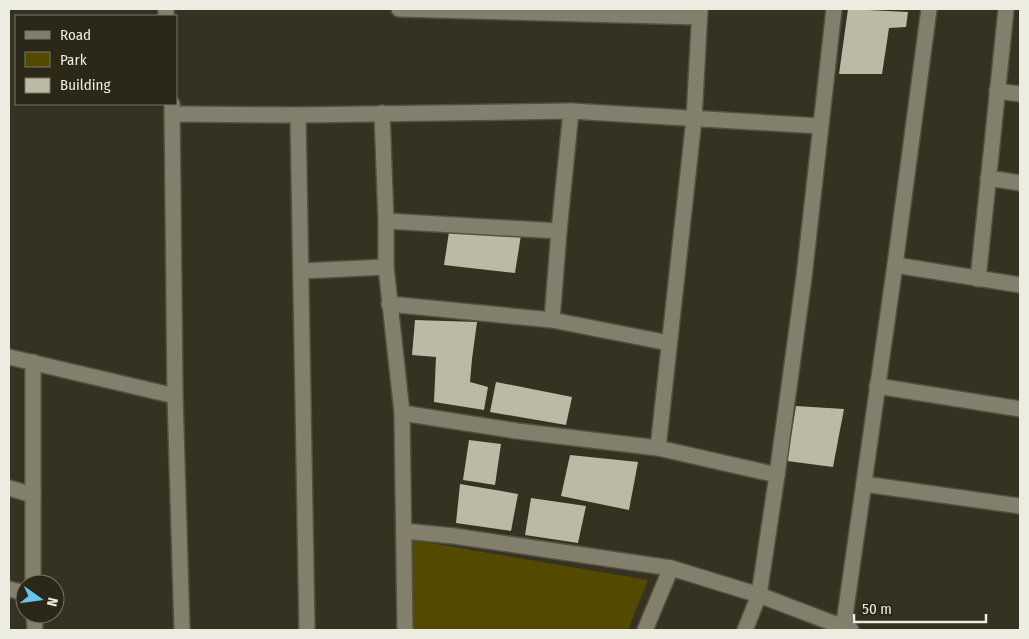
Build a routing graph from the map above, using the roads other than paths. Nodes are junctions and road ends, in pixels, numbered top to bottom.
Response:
1 (400, 9) edge
2 (834, 9) edge
3 (929, 9) edge
4 (1009, 10) edge
5 (583, 12) edge
6 (699, 13) edge
7 (998, 91) junction
8 (1020, 94) edge
9 (172, 109) edge
10 (572, 111) junction
11 (382, 114) junction
12 (298, 115) junction
13 (694, 119) junction
14 (820, 126) junction
15 (988, 178) junction
16 (1020, 183) edge
17 (386, 221) junction
18 (559, 231) junction
19 (894, 265) junction
20 (386, 267) junction
21 (301, 270) junction
22 (978, 279) junction
23 (1020, 286) edge
24 (389, 304) junction
25 (552, 320) junction
26 (669, 343) junction
27 (9, 356) edge
28 (34, 362) junction
29 (877, 386) junction
30 (175, 396) junction
31 (1020, 409) edge
32 (402, 413) junction
33 (658, 448) junction
34 (777, 475) junction
35 (864, 484) junction
36 (9, 488) edge
37 (33, 495) junction
38 (1020, 506) edge
39 (404, 531) junction
40 (671, 568) junction
41 (33, 574) edge
42 (759, 595) junction
43 (847, 629) edge
44 (182, 630) edge
45 (307, 630) edge
46 (404, 630) edge
47 (645, 630) edge
48 (745, 630) edge

1 - 5 street
2 - 14 street
3 - 19 street
4 - 7 street
5 - 6 street
6 - 13 street
7 - 8 street
7 - 15 street
9 - 12 street
9 - 30 street
10 - 11 street
10 - 13 street
10 - 18 street
11 - 12 street
11 - 17 street
12 - 21 street
13 - 14 street
13 - 26 street
14 - 34 street
15 - 16 street
15 - 22 street
17 - 18 street
17 - 20 street
18 - 25 street
19 - 22 street
19 - 29 street
20 - 21 street
20 - 24 street
21 - 45 street
22 - 23 street
24 - 25 street
24 - 32 street
25 - 26 street
26 - 33 street
27 - 28 street
28 - 30 street
28 - 37 street
29 - 31 street
29 - 35 street
30 - 44 street
32 - 33 street
32 - 39 street
33 - 34 street
34 - 42 street
35 - 38 street
35 - 43 street
36 - 37 street
37 - 41 street
39 - 40 street
39 - 46 street
40 - 42 street
40 - 47 street
42 - 43 street
42 - 48 street

